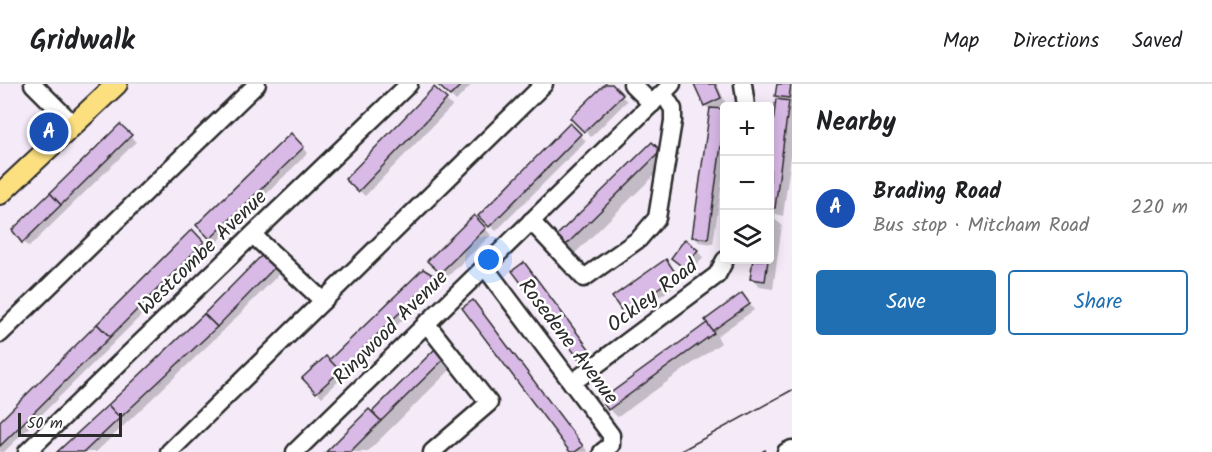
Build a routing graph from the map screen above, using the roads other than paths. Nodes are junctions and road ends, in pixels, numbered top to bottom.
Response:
1 (33, 84) edge
2 (117, 84) edge
3 (257, 84) edge
4 (409, 84) edge
5 (544, 84) edge
6 (632, 84) edge
7 (743, 84) edge
8 (662, 94) edge
9 (745, 102) edge
10 (73, 124) junction
11 (0, 194) edge
12 (531, 221) junction
13 (253, 235) junction
14 (723, 264) edge
15 (484, 266) junction
16 (323, 301) junction
17 (426, 323) junction
18 (0, 334) edge
19 (572, 383) junction
20 (606, 449) edge
21 (792, 449) edge
22 (27, 452) edge
23 (169, 452) edge
24 (295, 452) edge
25 (432, 452) edge
26 (786, 452) edge

1 - 10 street
2 - 10 main road
3 - 18 street
4 - 13 street, Westcombe Avenue
5 - 16 street
6 - 8 street
7 - 9 street
8 - 12 street, Ringwood Avenue
8 - 12 street
10 - 11 main road
12 - 15 street, Ringwood Avenue
13 - 16 street
13 - 22 street, Westcombe Avenue
14 - 19 street, Ockley Road
15 - 17 street, Ringwood Avenue
15 - 19 street, Rosedene Avenue
16 - 23 street
17 - 24 street, Ringwood Avenue
17 - 25 street
19 - 20 street, Rosedene Avenue
21 - 26 street

